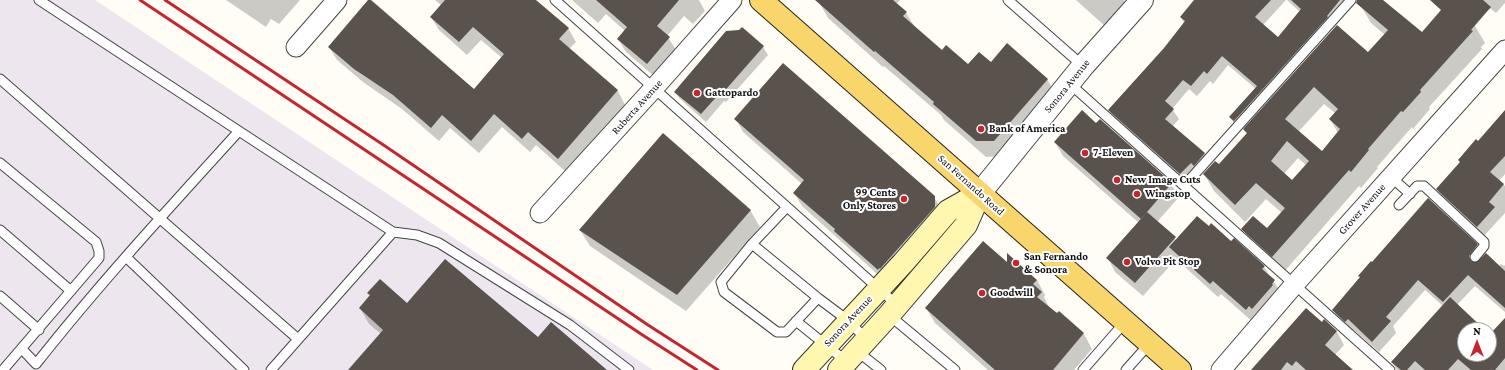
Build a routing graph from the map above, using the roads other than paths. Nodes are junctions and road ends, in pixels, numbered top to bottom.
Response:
1 (39, 0) edge
2 (337, 0) edge
3 (555, 0) edge
4 (732, 0) edge
5 (761, 0) edge
6 (1008, 0) edge
7 (1142, 0) edge
8 (1351, 0) edge
9 (296, 47) dead end
10 (1505, 50) edge
11 (1083, 66) junction
12 (0, 79) edge
13 (1069, 82) junction
14 (654, 88) junction
15 (239, 131) junction
16 (0, 163) edge
17 (1391, 177) junction
18 (1184, 186) junction
19 (980, 193) junction
20 (1410, 194) junction
21 (1399, 204) dead end
22 (787, 207) junction
23 (540, 213) dead end
24 (159, 218) junction
25 (0, 230) edge
26 (393, 232) junction
27 (752, 244) junction
28 (126, 257) junction
29 (1475, 257) dead end
30 (1294, 286) junction
31 (71, 291) junction
32 (0, 296) edge
33 (818, 298) junction
34 (888, 301) junction
35 (796, 321) junction
36 (1125, 322) junction
37 (38, 330) junction
38 (298, 339) junction
39 (1150, 343) junction
40 (22, 349) junction
41 (845, 349) edge
42 (39, 367) edge
43 (3, 370) edge
44 (244, 370) edge
45 (271, 370) edge
46 (629, 370) edge
47 (804, 370) edge
48 (881, 370) edge
49 (955, 370) edge
50 (1083, 370) edge
51 (1126, 370) edge
52 (1180, 370) edge
53 (1221, 370) edge
54 (1390, 370) edge

1 - 15 lane
2 - 9 street
3 - 14 lane
4 - 14 street, Ruberta Avenue
5 - 19 main road, San Fernando Road
6 - 11 lane
7 - 11 street, Sonora Avenue
8 - 18 lane
10 - 17 street, Grover Avenue
11 - 13 street, Sonora Avenue
12 - 24 lane
13 - 18 lane
13 - 19 street, Sonora Avenue
14 - 22 lane
14 - 23 street, Ruberta Avenue
15 - 24 lane
15 - 26 lane
16 - 31 lane
17 - 20 lane
17 - 30 street, Grover Avenue
18 - 30 lane
19 - 34 main road, Sonora Avenue
19 - 34 main road, Sonora Avenue
19 - 36 main road, San Fernando Road
20 - 21 lane
20 - 29 lane
22 - 27 lane
22 - 34 lane
24 - 28 lane
24 - 38 lane
25 - 31 lane
26 - 38 lane
26 - 46 lane
27 - 33 lane
27 - 35 lane
28 - 42 lane
28 - 44 lane
30 - 53 street, Grover Avenue
30 - 54 lane
31 - 37 lane
32 - 37 lane
33 - 35 lane
33 - 41 lane
34 - 41 main road, Sonora Avenue
34 - 41 main road, Sonora Avenue
34 - 49 lane
35 - 41 lane
36 - 39 main road, San Fernando Road
36 - 50 lane
37 - 40 lane
38 - 45 lane
39 - 51 lane
39 - 52 main road, San Fernando Road
40 - 42 lane
40 - 43 lane
41 - 47 main road, Sonora Avenue
41 - 48 lane

